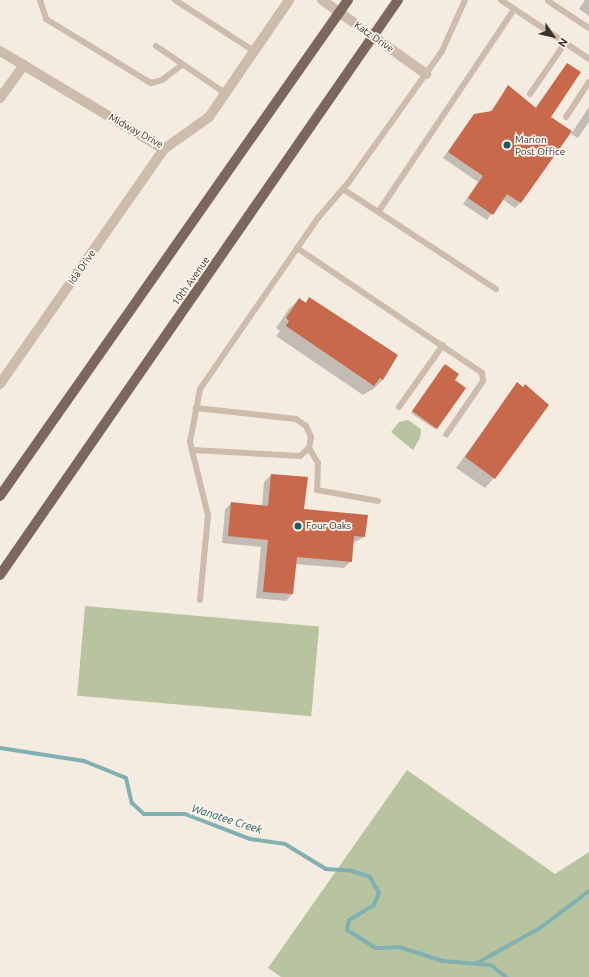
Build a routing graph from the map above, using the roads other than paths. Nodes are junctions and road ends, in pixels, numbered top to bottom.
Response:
1 (40, 0) edge
2 (175, 0) edge
3 (290, 0) edge
4 (322, 0) edge
5 (348, 0) edge
6 (398, 0) edge
7 (465, 0) edge
8 (501, 0) edge
9 (547, 0) edge
10 (514, 9) junction
11 (339, 13) junction
12 (589, 28) edge
13 (373, 37) junction
14 (565, 42) junction
15 (156, 46) dead end
16 (0, 51) edge
17 (254, 51) junction
18 (589, 60) edge
19 (24, 65) junction
20 (182, 65) junction
21 (426, 74) junction
22 (589, 82) edge
23 (225, 92) junction
24 (530, 94) dead end
25 (0, 98) edge
26 (566, 117) dead end
27 (164, 149) junction
28 (344, 189) junction
29 (379, 211) junction
30 (297, 248) junction
31 (496, 289) dead end
32 (442, 345) junction
33 (0, 384) edge
34 (399, 407) dead end
35 (196, 408) junction
36 (446, 435) dead end
37 (309, 448) junction
38 (192, 450) junction
39 (0, 496) edge
40 (378, 501) dead end
41 (0, 575) edge
42 (200, 600) dead end

1 - 20 lane
2 - 17 lane
3 - 17 street, Midway Drive
4 - 11 street, Katz Drive
5 - 11 main road
6 - 13 main road, 10th Avenue
7 - 21 lane
8 - 10 lane
9 - 12 lane
10 - 14 lane
10 - 29 lane
11 - 13 street, Katz Drive
11 - 39 main road
13 - 21 street, Katz Drive
13 - 41 main road, 10th Avenue
14 - 18 lane
14 - 24 lane
15 - 20 lane
16 - 19 street, Midway Drive
17 - 23 street, Midway Drive
19 - 25 street
19 - 27 street, Midway Drive
20 - 23 lane
21 - 28 lane
22 - 26 lane
23 - 27 street, Midway Drive
27 - 33 street, Ida Drive
28 - 29 lane
28 - 30 lane
29 - 31 lane
30 - 32 lane
30 - 35 lane
32 - 34 lane
32 - 36 lane
35 - 37 lane
35 - 38 lane
37 - 38 lane
37 - 40 lane
38 - 42 lane

